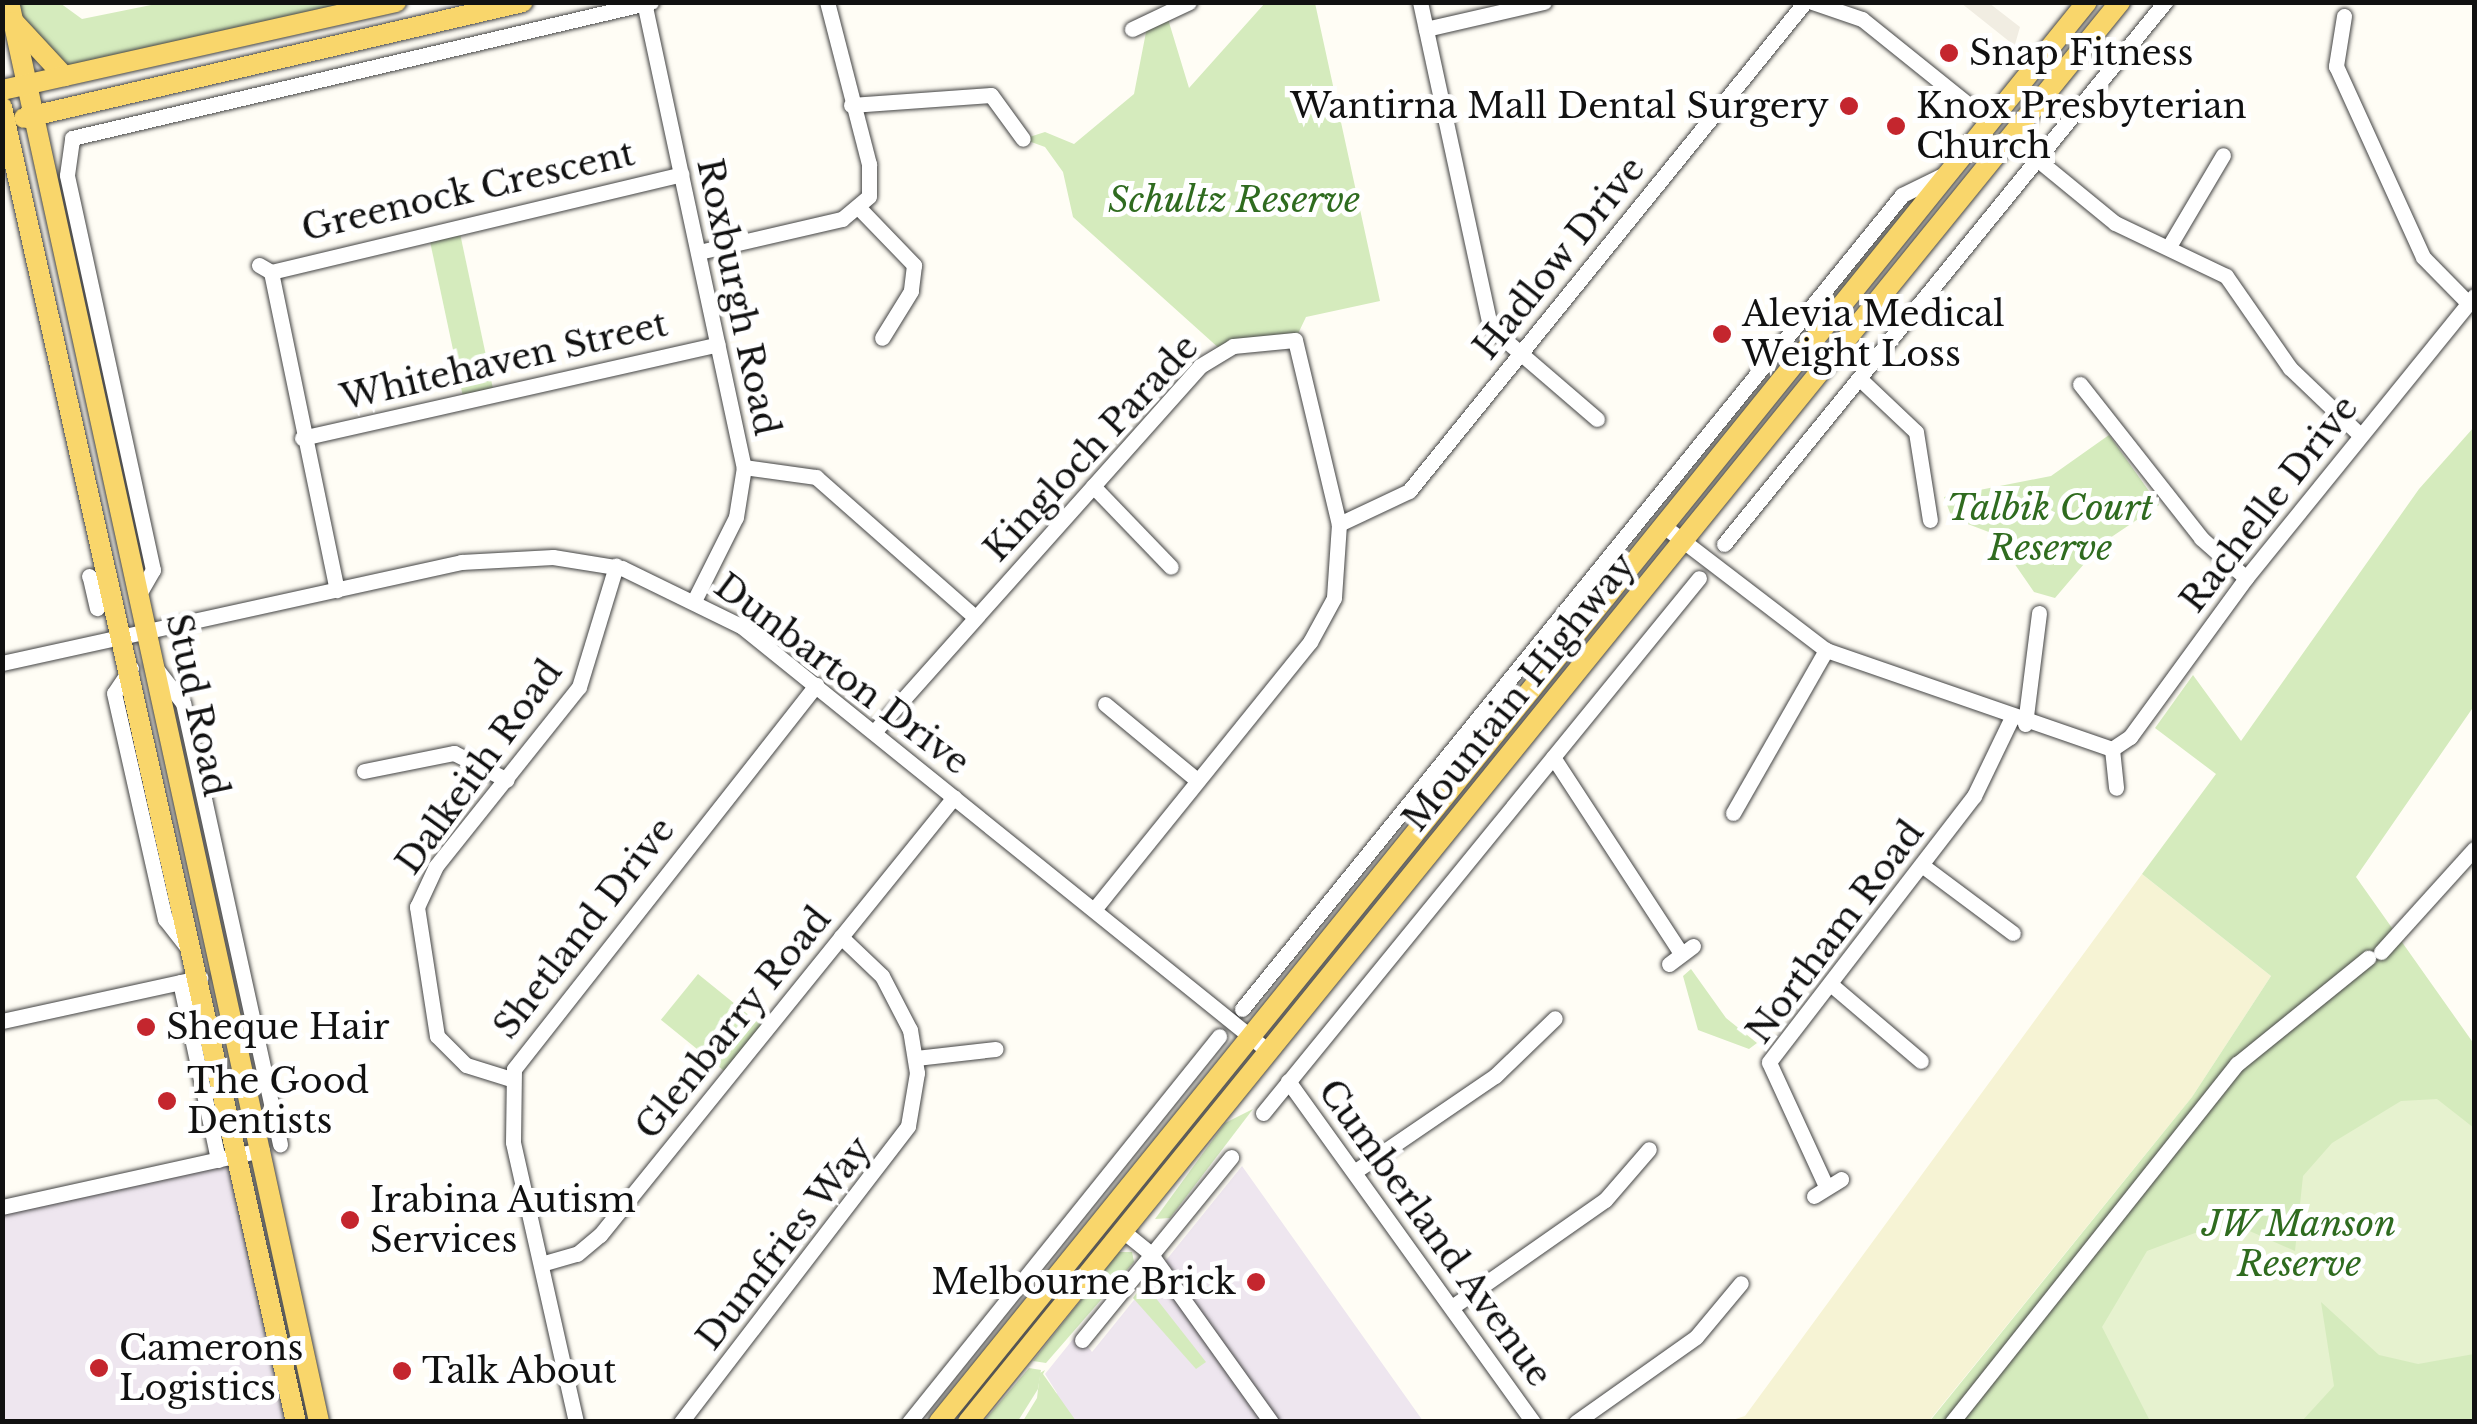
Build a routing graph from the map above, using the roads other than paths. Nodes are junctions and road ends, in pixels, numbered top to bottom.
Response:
1 (396, 2) edge
2 (523, 2) edge
3 (827, 2) edge
4 (1189, 2) edge
5 (1420, 2) edge
6 (1544, 2) edge
7 (1809, 2) edge
8 (2086, 2) edge
9 (2120, 2) edge
10 (2165, 2) edge
11 (646, 3) edge
12 (11, 11) edge
13 (2344, 16) dead end
14 (1132, 29) dead end
15 (1426, 30) junction
16 (64, 76) junction
17 (26, 84) junction
18 (2, 90) edge
19 (852, 105) junction
20 (33, 116) junction
21 (4, 117) edge
22 (1990, 122) junction
23 (1023, 139) dead end
24 (2223, 155) dead end
25 (2038, 160) junction
26 (45, 169) junction
27 (1951, 171) junction
28 (681, 174) junction
29 (70, 192) junction
30 (860, 208) junction
31 (2171, 243) junction
32 (699, 252) junction
33 (1875, 265) junction
34 (1894, 282) junction
35 (1853, 292) junction
36 (2471, 300) edge
37 (1873, 307) junction
38 (882, 338) dead end
39 (718, 344) junction
40 (1518, 356) junction
41 (1860, 379) junction
42 (2080, 384) dead end
43 (75, 416) junction
44 (1596, 419) dead end
45 (2359, 434) junction
46 (58, 436) dead end
47 (302, 438) junction
48 (744, 467) junction
49 (1093, 486) junction
50 (1930, 520) dead end
51 (1338, 524) junction
52 (1666, 527) junction
53 (1682, 541) junction
54 (1724, 544) dead end
55 (616, 566) junction
56 (1171, 567) dead end
57 (1698, 578) dead end
58 (2246, 578) junction
59 (336, 590) junction
60 (139, 594) junction
61 (696, 597) junction
62 (96, 608) dead end
63 (119, 612) junction
64 (2040, 613) dead end
65 (975, 617) junction
66 (185, 623) junction
67 (146, 628) junction
68 (126, 640) junction
69 (80, 646) junction
70 (1826, 650) junction
71 (154, 662) junction
72 (2, 663) edge
73 (816, 685) junction
74 (1104, 704) dead end
75 (2018, 722) junction
76 (874, 732) junction
77 (2112, 749) junction
78 (1553, 757) junction
79 (364, 771) dead end
80 (507, 780) junction
81 (1197, 780) junction
82 (2116, 788) dead end
83 (954, 797) junction
84 (1732, 812) dead end
85 (2474, 849) edge
86 (1923, 866) junction
87 (1094, 910) junction
88 (1377, 920) junction
89 (1342, 926) junction
90 (2013, 932) dead end
91 (841, 937) junction
92 (1296, 942) junction
93 (1680, 953) dead end
94 (192, 972) junction
95 (1299, 978) junction
96 (1834, 986) junction
97 (1242, 1009) dead end
98 (1554, 1018) dead end
99 (2, 1021) edge
100 (1219, 1036) dead end
101 (1251, 1037) junction
102 (996, 1049) dead end
103 (1268, 1051) junction
104 (916, 1058) junction
105 (1921, 1060) dead end
106 (511, 1079) junction
107 (1288, 1081) junction
108 (1264, 1113) dead end
109 (267, 1146) junction
110 (1649, 1149) dead end
111 (240, 1156) junction
112 (1232, 1157) dead end
113 (218, 1160) junction
114 (1357, 1170) junction
115 (1827, 1186) dead end
116 (2, 1207) edge
117 (1110, 1210) junction
118 (1129, 1226) junction
119 (280, 1240) junction
120 (258, 1245) junction
121 (1150, 1253) junction
122 (541, 1264) junction
123 (1740, 1282) dead end
124 (293, 1303) junction
125 (1452, 1306) junction
126 (271, 1308) junction
127 (1082, 1340) dead end
128 (296, 1422) edge
129 (318, 1422) edge
130 (576, 1422) edge
131 (681, 1422) edge
132 (909, 1422) edge
133 (939, 1422) edge
134 (968, 1422) edge
135 (1271, 1422) edge
136 (1533, 1422) edge
137 (1576, 1422) edge
138 (1952, 1422) edge

1 - 16 main road
2 - 20 main road
3 - 19 street
4 - 14 street
5 - 15 street
6 - 15 street
7 - 22 street
7 - 40 street, Hadlow Drive
8 - 22 main road, Mountain Highway
9 - 34 main road, Mountain Highway
10 - 25 street
11 - 28 street, Roxburgh Road
11 - 29 street
12 - 16 main road
12 - 17 main road, Stud Road
13 - 36 street
15 - 40 street
16 - 17 main road
17 - 18 main road
17 - 20 main road, Stud Road
19 - 23 street
19 - 30 street
20 - 21 main road
20 - 26 main road, Stud Road
21 - 43 main road, Stud Road
22 - 27 main road, Mountain Highway
24 - 31 street
25 - 31 street
25 - 41 street
26 - 29 street
26 - 60 main road, Stud Road
27 - 33 main road, Mountain Highway
27 - 92 street, Mountain Highway
28 - 32 street, Roxburgh Road
28 - 47 street, Greenock Crescent
29 - 60 street
30 - 32 street
30 - 38 street
31 - 45 street
32 - 39 street, Roxburgh Road
33 - 34 main road
33 - 35 main road, Mountain Highway
34 - 37 main road, Mountain Highway
35 - 37 main road
35 - 52 main road, Mountain Highway
36 - 45 street, Rachelle Drive
37 - 53 main road, Mountain Highway
39 - 47 street, Whitehaven Street
39 - 48 street, Roxburgh Road
40 - 44 street
40 - 51 street, Hadlow Drive
41 - 50 street
41 - 54 street
42 - 58 street
43 - 46 street
43 - 63 main road, Stud Road
45 - 58 street, Rachelle Drive
47 - 59 street, Greenock Crescent
48 - 61 street, Roxburgh Road
48 - 65 street
49 - 51 street, Kingloch Parade
49 - 56 street
49 - 65 street, Kingloch Parade
51 - 81 street, Kingloch Parade
52 - 53 street
52 - 89 main road, Mountain Highway
53 - 70 street
53 - 88 main road, Mountain Highway
55 - 59 street, Dunbarton Drive
55 - 61 street, Dunbarton Drive
55 - 80 street, Dalkeith Road
57 - 78 street
58 - 77 street, Rachelle Drive
59 - 66 street, Dunbarton Drive
60 - 67 main road, Stud Road
61 - 73 street, Dunbarton Drive
62 - 63 street
63 - 68 main road, Stud Road
63 - 69 street
64 - 75 street, Northam Road
65 - 76 street, Kingloch Parade
66 - 67 street, Dunbarton Drive
66 - 71 street
67 - 68 street, Dunbarton Drive
67 - 71 main road, Stud Road
68 - 69 street
68 - 94 main road, Stud Road
69 - 72 street
70 - 75 street
70 - 84 street
71 - 109 main road, Stud Road
71 - 109 street
73 - 76 street, Dunbarton Drive
73 - 106 street, Shetland Drive
74 - 81 street
75 - 77 street
75 - 86 street, Northam Road
76 - 83 street, Dunbarton Drive
77 - 82 street
78 - 93 street
78 - 107 street
79 - 80 street
80 - 106 street, Dalkeith Road
81 - 87 street, Kingloch Parade
83 - 87 street, Dunbarton Drive
83 - 91 street, Glenbarry Road
85 - 138 street
86 - 90 street
86 - 96 street, Northam Road
87 - 101 street, Dunbarton Drive
88 - 89 main road
88 - 103 main road, Mountain Highway
89 - 95 main road, Mountain Highway
91 - 104 street, Dumfries Way
91 - 122 street, Glenbarry Road
92 - 95 street
92 - 97 street, Mountain Highway
94 - 99 street
94 - 111 main road, Stud Road
94 - 113 street
95 - 101 main road, Mountain Highway
96 - 105 street
96 - 115 street, Northam Road
98 - 114 street
100 - 132 street
101 - 103 street, Dunbarton Drive
101 - 117 main road, Mountain Highway
102 - 104 street
103 - 118 main road, Mountain Highway
104 - 131 street, Dumfries Way
106 - 122 street, Shetland Drive
107 - 108 street
107 - 114 street, Cumberland Avenue
109 - 111 street
109 - 119 main road, Stud Road
110 - 125 street
111 - 113 street
111 - 120 main road, Stud Road
112 - 121 street
113 - 116 street
114 - 125 street, Cumberland Avenue
117 - 118 main road
117 - 133 main road, Mountain Highway
118 - 121 street
118 - 134 main road, Mountain Highway
119 - 120 main road
119 - 124 main road, Stud Road
120 - 126 main road, Stud Road
121 - 127 street
121 - 135 street
122 - 130 street, Shetland Drive
123 - 137 street
124 - 126 main road
124 - 129 main road, Stud Road
125 - 136 street, Cumberland Avenue
126 - 128 main road, Stud Road

